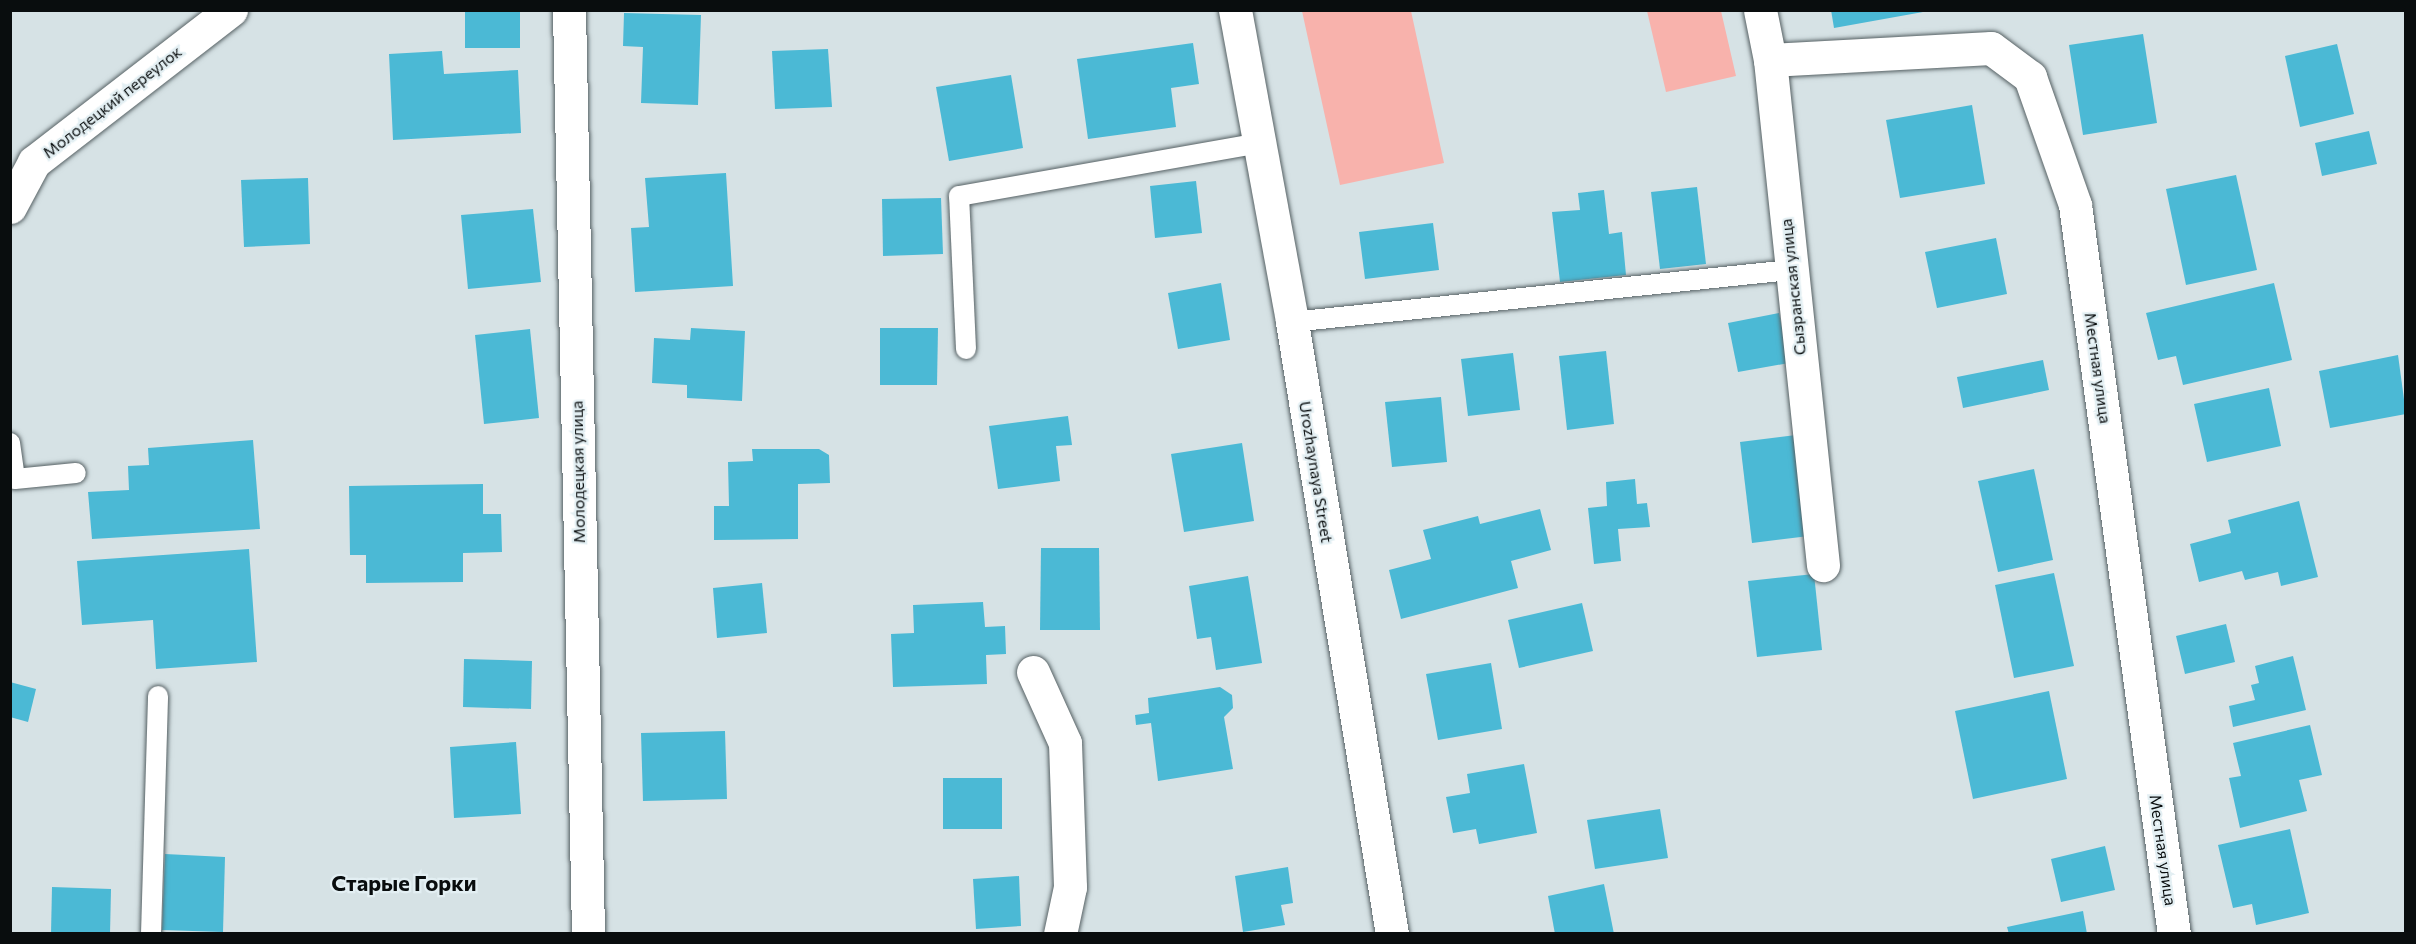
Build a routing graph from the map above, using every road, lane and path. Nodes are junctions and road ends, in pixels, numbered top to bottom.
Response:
1 (231, 10) edge
2 (569, 10) edge
3 (1235, 10) edge
4 (1760, 10) edge
5 (1770, 60) junction
6 (1259, 143) junction
7 (10, 207) edge
8 (1790, 270) junction
9 (1292, 322) junction
10 (966, 349) dead end
11 (10, 443) edge
12 (76, 473) dead end
13 (1823, 565) dead end
14 (1033, 672) dead end
15 (158, 696) dead end
16 (151, 933) edge
17 (588, 933) edge
18 (1060, 933) edge
19 (1392, 933) edge
20 (2174, 933) edge

1 - 7 street, Молодецкий переулок
2 - 17 street, Молодецкая улица
3 - 6 street, Urozhaynaya Street
4 - 5 street, Сызранская улица
5 - 8 street, Сызранская улица
5 - 20 street, Местная улица
6 - 9 street, Urozhaynaya Street
6 - 10 lane
8 - 9 lane
8 - 13 street, Сызранская улица
9 - 19 street, Urozhaynaya Street
11 - 12 lane
14 - 18 street
15 - 16 lane

